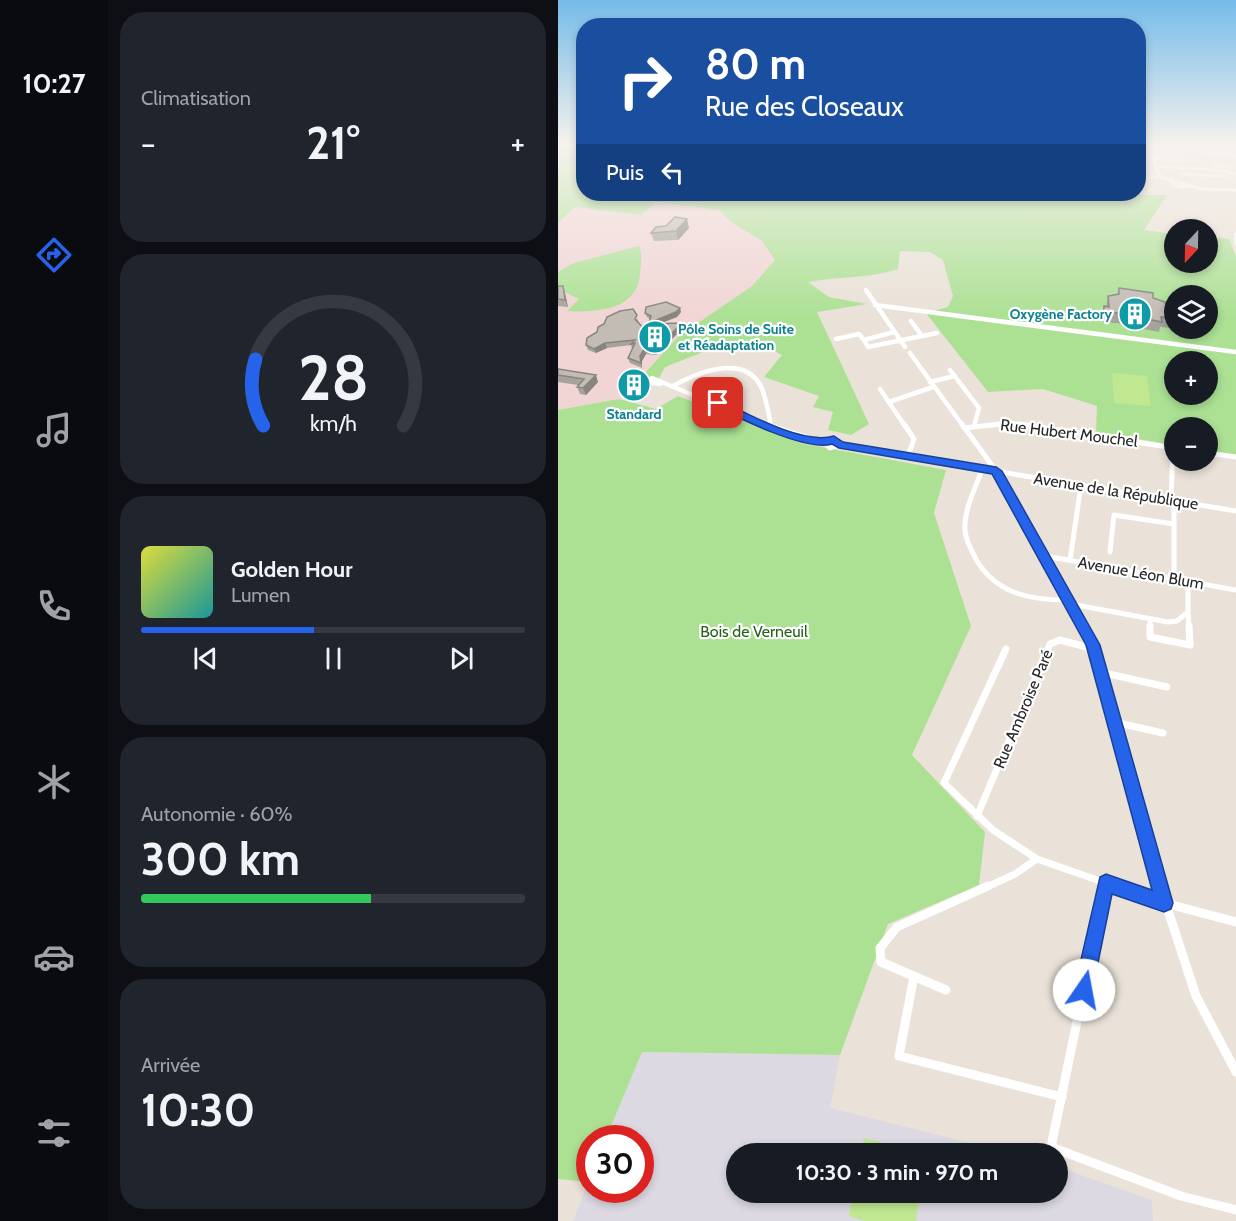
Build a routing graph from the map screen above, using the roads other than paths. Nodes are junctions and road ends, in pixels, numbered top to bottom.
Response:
1 (1236, 234) edge
2 (1236, 244) edge
3 (866, 290) dead end
4 (875, 305) junction
5 (911, 321) dead end
6 (894, 332) junction
7 (938, 333) dead end
8 (922, 336) junction
9 (836, 339) dead end
10 (864, 340) junction
11 (901, 341) junction
12 (906, 347) dead end
13 (1236, 352) edge
14 (909, 353) dead end
15 (950, 370) dead end
16 (955, 376) junction
17 (651, 380) dead end
18 (932, 384) junction
19 (673, 386) junction
20 (880, 389) dead end
21 (889, 402) junction
22 (974, 426) junction
23 (770, 428) junction
24 (964, 428) junction
25 (1164, 446) edge
26 (1218, 454) edge
27 (908, 456) junction
28 (1236, 457) edge
29 (982, 469) junction
30 (996, 471) junction
31 (1174, 471) edge
32 (1081, 485) junction
33 (1173, 500) junction
34 (1236, 511) edge
35 (1174, 524) junction
36 (1110, 552) dead end
37 (1045, 556) junction
38 (1070, 560) junction
39 (1174, 579) junction
40 (1188, 581) junction
41 (1236, 590) edge
42 (1070, 602) junction
43 (1188, 612) junction
44 (1150, 619) junction
45 (1006, 649) dead end
46 (1094, 649) junction
47 (1100, 672) junction
48 (1167, 687) dead end
49 (1114, 722) junction
50 (1163, 733) dead end
51 (977, 816) junction
52 (1038, 860) junction
53 (1106, 883) junction
54 (1164, 903) junction
55 (1236, 922) edge
56 (914, 976) junction
57 (946, 990) dead end
58 (1236, 1072) edge
59 (1062, 1097) junction
60 (1236, 1210) edge

1 - 2 street
3 - 4 street
4 - 6 street
4 - 13 street
5 - 8 street
6 - 10 street
6 - 11 street
7 - 8 street
8 - 11 street
9 - 10 street
10 - 11 street
11 - 12 street
14 - 18 street
15 - 16 street
16 - 18 street
16 - 22 street
17 - 19 street, Avenue de la République
18 - 21 street
18 - 24 street
19 - 23 street, Avenue de la République
19 - 23 street
20 - 21 street
21 - 27 street
22 - 24 street, Rue Hubert Mouchel
22 - 25 street, Rue Hubert Mouchel
23 - 27 street, Avenue de la République
24 - 30 street
26 - 28 street
27 - 29 street, Avenue de la République
29 - 30 street, Avenue de la République
29 - 42 street
30 - 32 street, Avenue de la République
30 - 37 street
31 - 33 street
32 - 33 street, Avenue de la République
32 - 38 street
33 - 34 street, Avenue de la République
33 - 35 street
35 - 36 street
35 - 39 street
37 - 38 street, Avenue Léon Blum
37 - 42 street
38 - 39 street, Avenue Léon Blum
39 - 40 street, Avenue Léon Blum
40 - 41 street, Avenue Léon Blum
40 - 43 street
42 - 44 street
42 - 46 street
43 - 44 street
43 - 44 street
45 - 51 street
46 - 47 street
46 - 51 street, Rue Ambroise Paré
47 - 48 street
47 - 49 street
49 - 50 street
49 - 54 street
51 - 52 street
52 - 53 street
52 - 56 street
53 - 54 street
53 - 59 street
54 - 55 street
54 - 58 street
56 - 57 street
56 - 59 street
59 - 60 street

